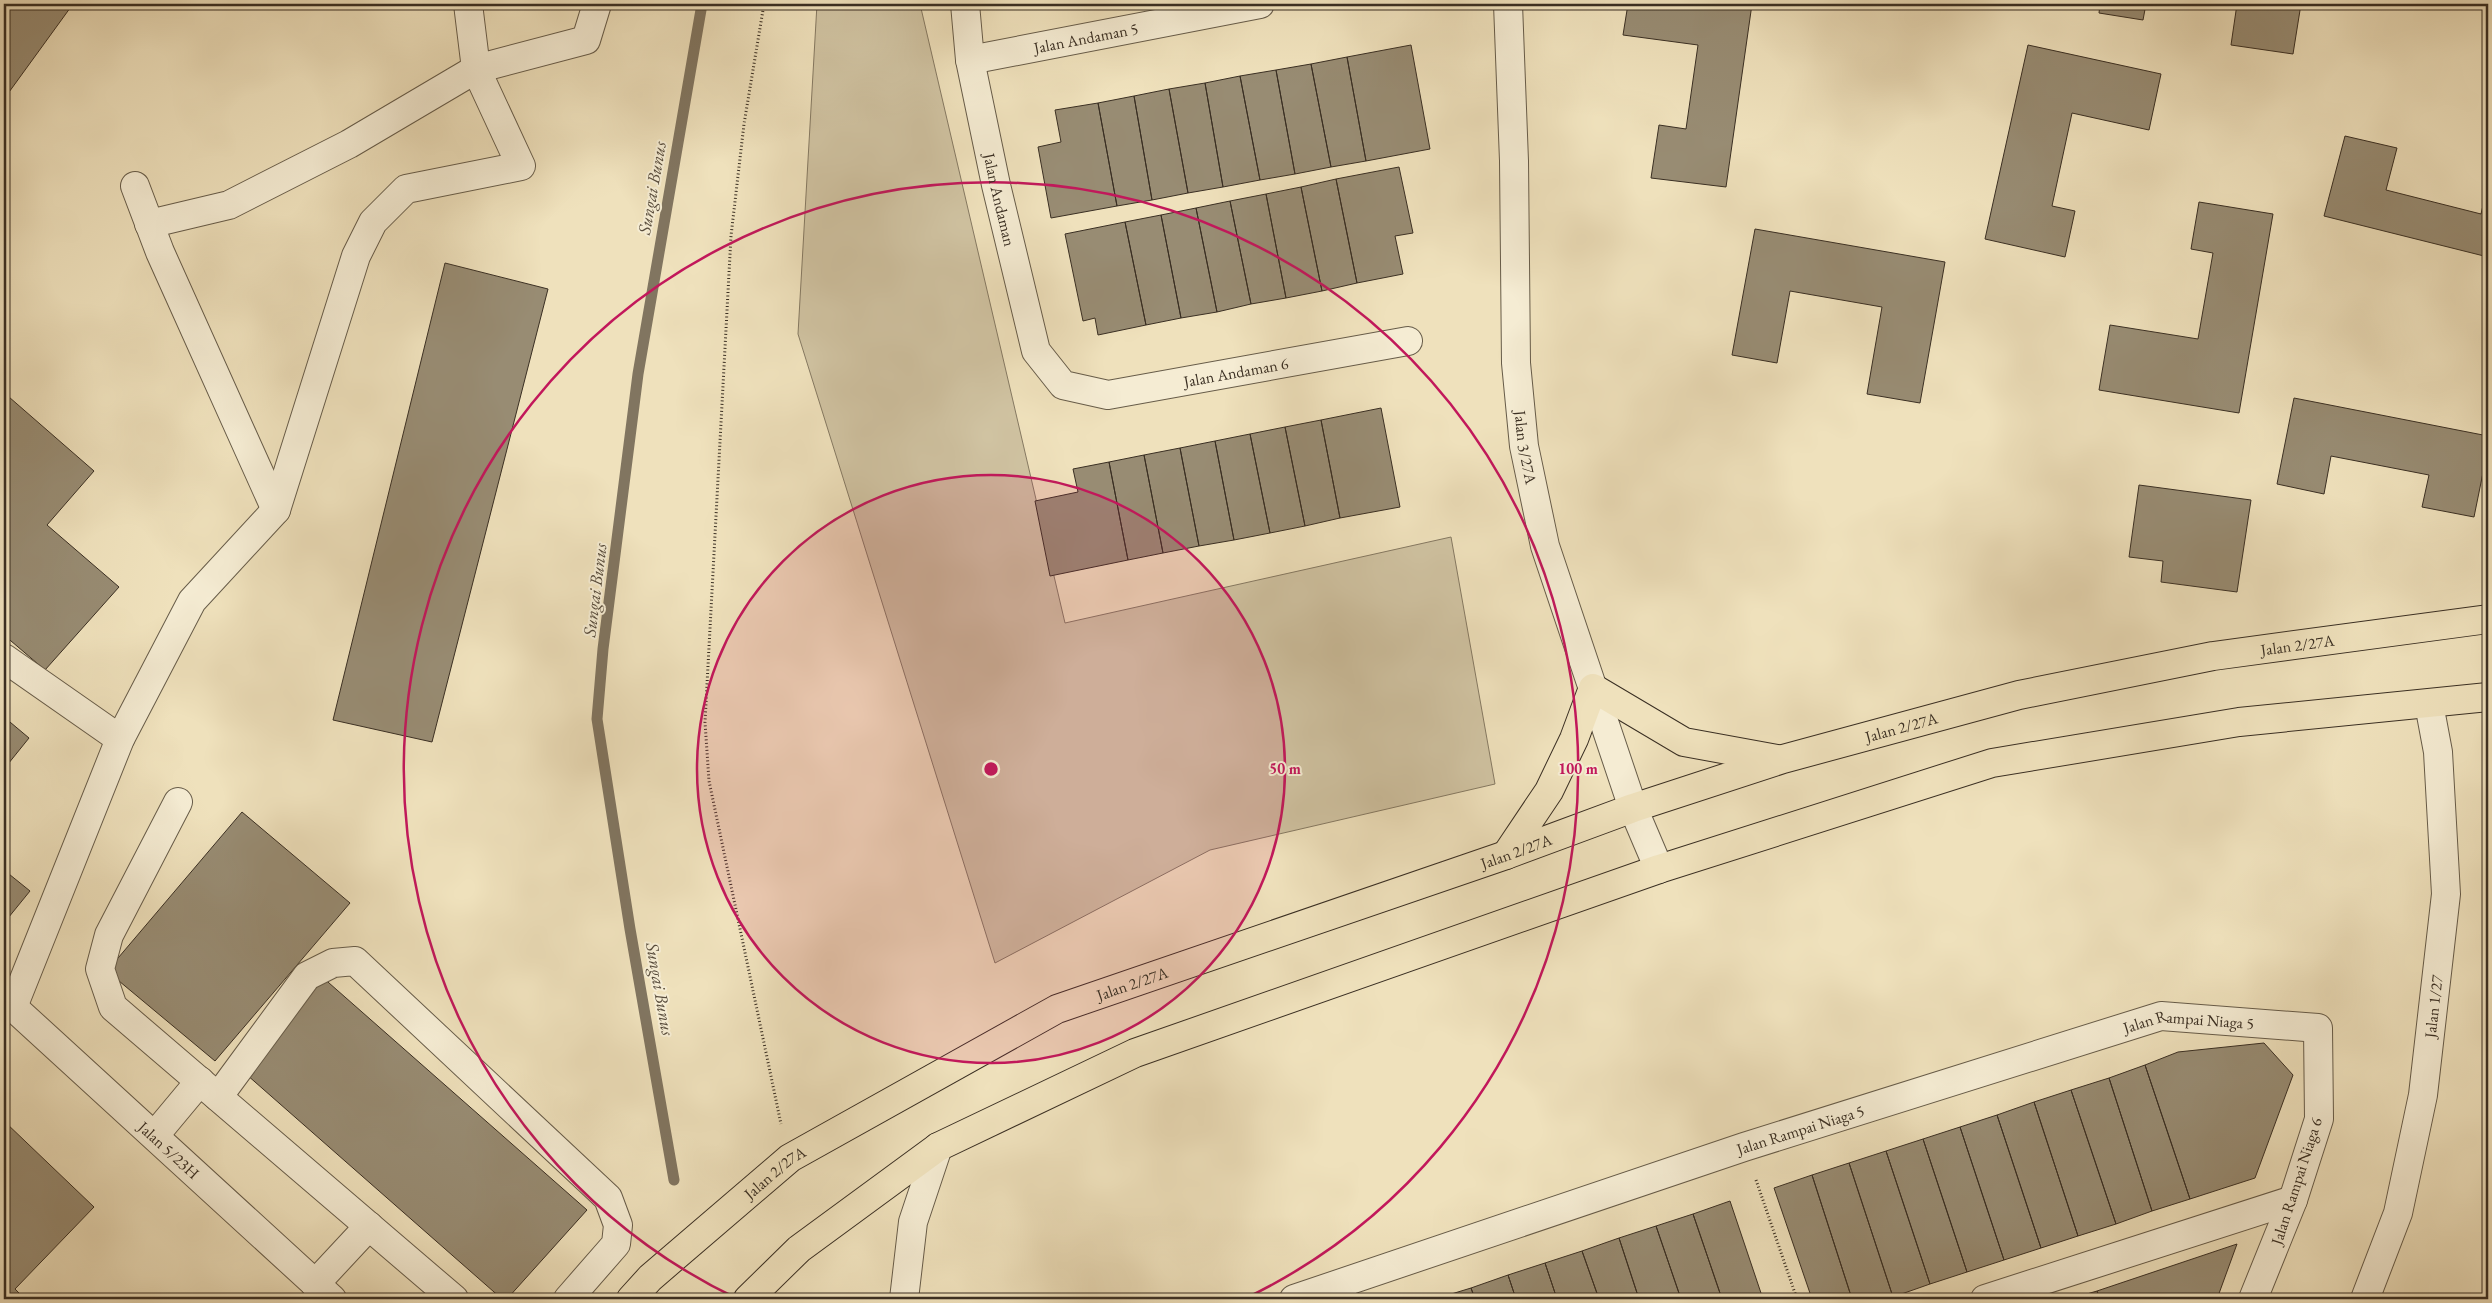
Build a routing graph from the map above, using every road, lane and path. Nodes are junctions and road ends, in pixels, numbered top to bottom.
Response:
1 (468, 4) edge
2 (597, 4) edge
3 (764, 4) edge
4 (965, 4) edge
5 (1260, 4) edge
6 (1508, 4) edge
7 (970, 60) junction
8 (476, 69) junction
9 (136, 186) dead end
10 (149, 224) junction
11 (1408, 341) dead end
12 (1063, 385) joint
13 (276, 510) junction
14 (2488, 619) edge
15 (4, 658) edge
16 (1593, 688) junction
17 (2488, 697) edge
18 (2429, 704) junction
19 (120, 739) junction
20 (1783, 759) junction
21 (178, 802) dead end
22 (1633, 808) junction
23 (1506, 855) junction
24 (1659, 869) junction
25 (8, 1006) edge
26 (2318, 1028) joint
27 (209, 1089) junction
28 (155, 1135) junction
29 (1744, 1146) junction
30 (938, 1147) junction
31 (790, 1158) junction
32 (2293, 1200) junction
33 (369, 1226) junction
34 (324, 1292) edge
35 (454, 1299) edge
36 (568, 1299) edge
37 (631, 1299) edge
38 (748, 1299) edge
39 (904, 1299) edge
40 (1294, 1299) edge
41 (1797, 1299) edge
42 (1985, 1299) edge
43 (2253, 1299) edge
44 (2365, 1299) edge

1 - 8 street
2 - 8 street
3 - 31 path
4 - 7 street, Jalan Andaman
5 - 7 street, Jalan Andaman 5
6 - 16 street, Jalan 3/27A
7 - 12 street, Jalan Andaman
8 - 10 street
8 - 13 street
9 - 10 street
10 - 13 street
11 - 12 street, Jalan Andaman 6
13 - 19 street
14 - 20 main road, Jalan 2/27A
15 - 19 street
16 - 20 main road
16 - 22 street, Jalan 3/27A
16 - 23 main road
17 - 18 main road
18 - 24 main road
18 - 44 street, Jalan 1/27
19 - 25 street
20 - 22 main road, Jalan 2/27A
21 - 27 street
22 - 23 main road, Jalan 2/27A
22 - 24 street, Jalan 3/27A
23 - 31 main road, Jalan 2/27A
24 - 30 main road
25 - 28 street, Jalan 5/23H
26 - 29 street, Jalan Rampai Niaga 5
26 - 32 street, Jalan Rampai Niaga 6
27 - 28 street
27 - 33 street
27 - 36 street
28 - 34 street, Jalan 5/23H
29 - 40 street, Jalan Rampai Niaga 5
29 - 41 path
30 - 38 main road
30 - 39 street
31 - 37 main road, Jalan 2/27A
32 - 42 street
32 - 43 street, Jalan Rampai Niaga 6
33 - 34 street
33 - 35 street

